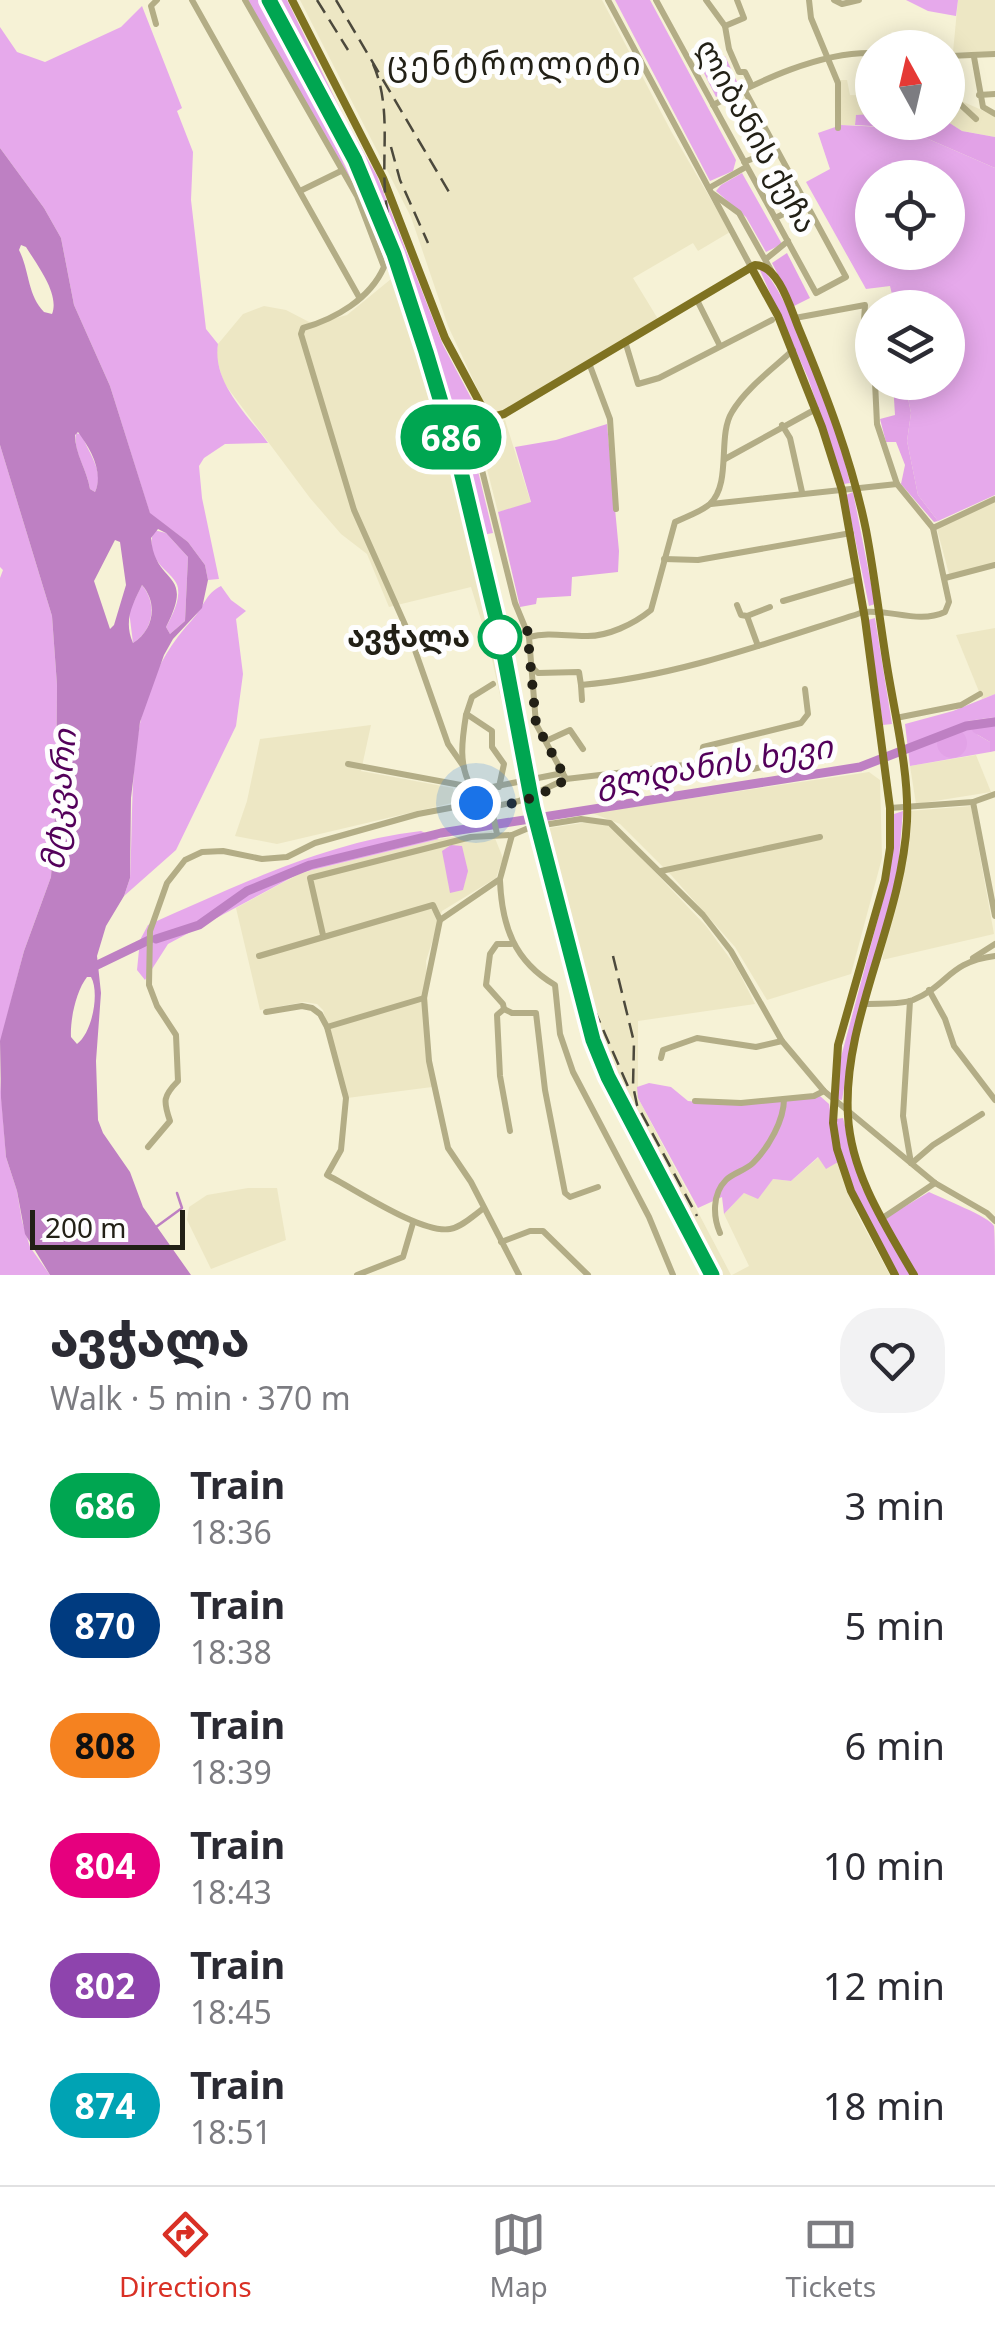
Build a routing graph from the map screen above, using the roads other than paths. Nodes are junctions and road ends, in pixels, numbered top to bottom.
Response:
1 (157, 0) edge
2 (192, 0) edge
3 (244, 0) edge
4 (292, 0) edge
5 (608, 0) edge
6 (656, 0) edge
7 (706, 0) edge
8 (737, 0) edge
9 (834, 0) edge
10 (859, 0) edge
11 (811, 1) edge
12 (156, 24) dead end
13 (725, 26) junction
14 (855, 53) edge
15 (995, 54) edge
16 (965, 57) edge
17 (974, 57) junction
18 (829, 60) junction
19 (744, 89) junction
20 (995, 94) edge
21 (979, 95) junction
22 (713, 105) junction
23 (965, 109) edge
24 (995, 114) edge
25 (976, 119) dead end
26 (838, 128) dead end
27 (776, 150) junction
28 (745, 165) junction
29 (341, 171) junction
30 (300, 191) junction
31 (711, 191) junction
32 (805, 204) junction
33 (775, 218) junction
34 (750, 228) junction
35 (735, 236) junction
36 (788, 241) junction
37 (766, 259) junction
38 (751, 267) junction
39 (772, 272) junction
40 (359, 297) junction
41 (696, 300) junction
42 (855, 306) edge
43 (795, 318) junction
44 (772, 320) dead end
45 (625, 341) junction
46 (720, 346) junction
47 (793, 350) junction
48 (589, 363) junction
49 (875, 400) edge
50 (816, 408) junction
51 (488, 418) junction
52 (782, 425) junction
53 (725, 459) junction
54 (897, 484) junction
55 (855, 487) junction
56 (842, 490) junction
57 (802, 492) junction
58 (995, 499) edge
59 (710, 504) junction
60 (616, 508) dead end
61 (933, 528) junction
62 (851, 534) junction
63 (664, 559) junction
64 (995, 565) edge
65 (945, 578) junction
66 (859, 579) junction
67 (783, 601) dead end
68 (737, 605) dead end
69 (770, 607) dead end
70 (879, 610) junction
71 (864, 612) junction
72 (747, 616) junction
73 (529, 637) junction
74 (758, 646) junction
75 (530, 665) junction
76 (494, 684) dead end
77 (581, 685) junction
78 (805, 689) dead end
79 (980, 694) dead end
80 (582, 700) dead end
81 (466, 716) junction
82 (896, 721) junction
83 (546, 741) junction
84 (583, 749) dead end
85 (786, 761) dead end
86 (348, 764) dead end
87 (701, 764) junction
88 (464, 767) junction
89 (565, 776) junction
90 (499, 787) junction
91 (473, 788) junction
92 (482, 789) junction
93 (995, 794) edge
94 (973, 802) junction
95 (890, 808) junction
96 (907, 808) junction
97 (493, 809) junction
98 (497, 832) junction
99 (512, 836) junction
100 (820, 837) dead end
101 (662, 872) junction
102 (500, 879) junction
103 (995, 916) edge
104 (440, 920) junction
105 (324, 936) junction
106 (511, 944) junction
107 (995, 944) edge
108 (259, 956) dead end
109 (995, 956) edge
110 (972, 959) junction
111 (928, 990) junction
112 (424, 998) junction
113 (910, 1001) junction
114 (866, 1004) junction
115 (504, 1009) junction
116 (266, 1012) dead end
117 (326, 1027) junction
118 (782, 1042) junction
119 (661, 1058) dead end
120 (991, 1088) edge
121 (824, 1091) junction
122 (832, 1098) junction
123 (784, 1099) junction
124 (995, 1100) edge
125 (695, 1101) dead end
126 (982, 1114) dead end
127 (849, 1115) junction
128 (833, 1117) junction
129 (510, 1131) dead end
130 (148, 1147) dead end
131 (911, 1164) junction
132 (935, 1183) junction
133 (598, 1186) dead end
134 (484, 1208) junction
135 (881, 1219) junction
136 (995, 1221) edge
137 (413, 1223) junction
138 (720, 1233) dead end
139 (501, 1242) junction
140 (357, 1275) edge
141 (518, 1275) edge
142 (588, 1275) edge
143 (673, 1275) edge
144 (895, 1275) edge
145 (914, 1275) edge

1 - 12 street
2 - 30 street
3 - 29 street
4 - 51 main road
5 - 31 street, ლიბანის ქუჩა
6 - 22 street, ლიბანის ქუჩა
7 - 13 street
8 - 13 street
9 - 10 street
11 - 18 street
13 - 19 street
14 - 18 street
15 - 17 street
16 - 17 street
17 - 21 street
18 - 19 street
18 - 26 street
19 - 22 street
19 - 27 street
20 - 21 street
21 - 24 street
22 - 28 street, ლიბანის ქუჩა
23 - 25 street
27 - 28 street
27 - 32 street
28 - 31 street
28 - 33 street, ლიბანის ქუჩა
29 - 30 street
29 - 40 street
30 - 40 street
31 - 34 street, ლიბანის ქუჩა
31 - 35 street, ლიბანის ქუჩა
32 - 33 street
32 - 36 street, ლიბანის ქუჩა
33 - 36 street, ლიბანის ქუჩა
34 - 35 street
34 - 37 street, ლიბანის ქუჩა
35 - 38 street, ლიბანის ქუჩა
36 - 37 street
37 - 39 street, ლიბანის ქუჩა
38 - 39 main road
38 - 41 main road
38 - 47 main road
39 - 43 main road
40 - 88 street
41 - 45 main road
41 - 46 street
42 - 43 street
43 - 55 main road
44 - 46 street
45 - 46 street
45 - 48 main road
47 - 50 main road
47 - 53 street
48 - 51 main road
48 - 60 street
49 - 54 street
50 - 52 street
50 - 56 main road
51 - 73 street
52 - 53 street
52 - 57 street
53 - 59 street
54 - 55 street
54 - 61 street
55 - 56 street
55 - 70 main road
56 - 57 street
56 - 62 main road
57 - 59 street
58 - 61 street
59 - 63 street
61 - 65 street
62 - 63 street
62 - 66 main road
63 - 73 street
64 - 65 street
65 - 70 street
66 - 67 street
66 - 71 main road
68 - 72 street
69 - 72 street
70 - 71 street
70 - 82 main road
71 - 74 street
71 - 95 main road
72 - 74 street
73 - 75 street
74 - 77 street
75 - 77 street
75 - 83 street
76 - 81 street
77 - 80 street
78 - 87 street
79 - 82 street
81 - 88 street
81 - 90 street
82 - 96 main road
83 - 84 street
83 - 89 street
85 - 87 street
86 - 91 street
87 - 89 street
88 - 91 street
89 - 90 street
89 - 97 street
90 - 92 street
91 - 92 street
92 - 97 street
93 - 94 street
94 - 96 street
94 - 103 street
95 - 96 street
95 - 122 main road
96 - 114 main road
97 - 98 street
97 - 130 street
98 - 99 street
98 - 105 street
99 - 101 street
99 - 102 street
100 - 101 street
101 - 118 street
102 - 104 street
102 - 106 street
104 - 105 street
104 - 112 street
105 - 108 street
106 - 115 street
106 - 143 street
107 - 110 street
109 - 110 street
110 - 111 street
111 - 113 street
111 - 120 street
112 - 117 street
112 - 134 street
113 - 114 street
113 - 131 street
114 - 127 main road
115 - 129 street
115 - 133 street
116 - 117 street
117 - 137 street
118 - 119 street
118 - 121 street
120 - 124 street
121 - 122 street
121 - 123 street
122 - 127 street
122 - 128 main road
123 - 125 street
123 - 138 street
126 - 131 street
127 - 128 main road
127 - 131 street
127 - 135 main road
128 - 144 main road
131 - 132 street
132 - 135 street
132 - 136 street
134 - 137 street
134 - 139 street
135 - 145 main road
137 - 140 street
139 - 141 street
139 - 142 street

